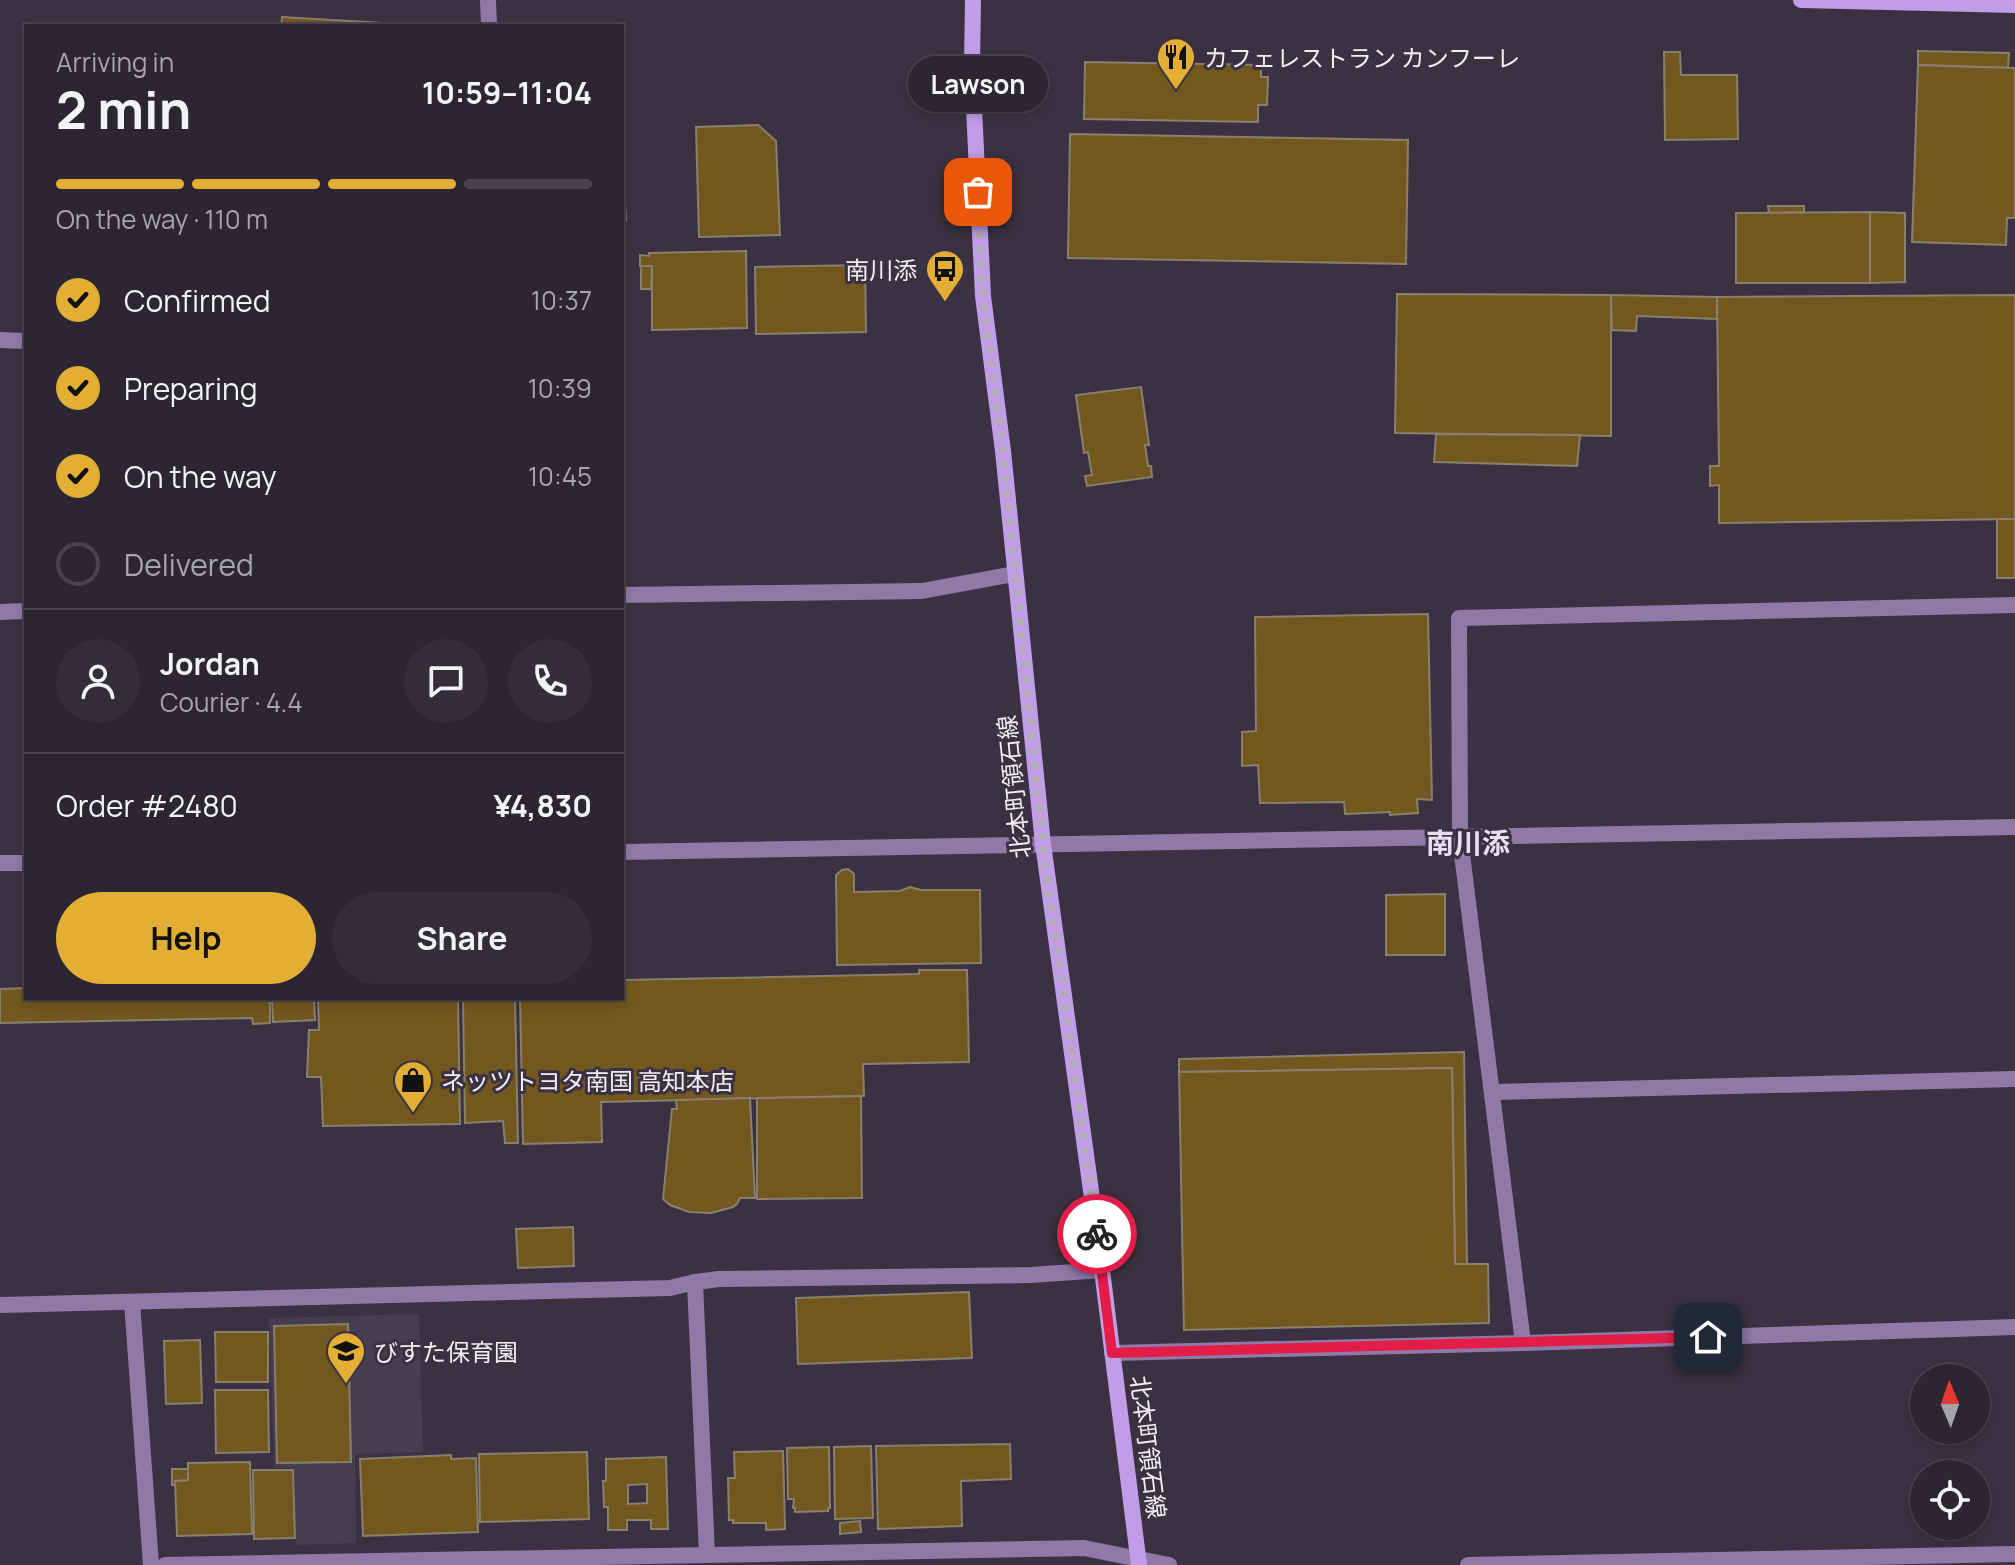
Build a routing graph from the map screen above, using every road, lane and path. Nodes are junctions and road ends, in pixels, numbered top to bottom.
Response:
1 (488, 0) edge
2 (973, 0) edge
3 (1801, 0) edge
4 (2015, 5) edge
5 (489, 24) edge
6 (0, 340) edge
7 (24, 341) edge
8 (1014, 574) junction
9 (624, 595) edge
10 (2015, 605) edge
11 (24, 611) edge
12 (0, 612) edge
13 (2015, 827) edge
14 (1460, 838) junction
15 (1043, 844) junction
16 (624, 852) edge
17 (0, 863) edge
18 (24, 863) edge
19 (2015, 1079) edge
20 (1493, 1092) junction
21 (1102, 1270) junction
22 (695, 1282) junction
23 (132, 1302) junction
24 (0, 1305) edge
25 (2015, 1327) edge
26 (1523, 1343) junction
27 (1112, 1353) junction
28 (707, 1554) junction
29 (2015, 1554) edge
30 (1139, 1562) edge
31 (151, 1565) edge
32 (165, 1565) edge
33 (1169, 1565) edge
34 (1468, 1565) edge

1 - 5 street
2 - 8 main road, 北本町領石線
3 - 4 main road
6 - 7 street
8 - 9 street
8 - 15 main road, 北本町領石線
10 - 14 street
11 - 12 street
13 - 14 street
14 - 15 street
14 - 20 street
15 - 16 street
15 - 21 main road, 北本町領石線
17 - 18 street
19 - 20 street
20 - 26 street
21 - 22 street
21 - 27 main road, 北本町領石線
22 - 23 street
22 - 28 street
23 - 24 street
23 - 31 street
25 - 26 street
26 - 27 street
27 - 30 main road, 北本町領石線
28 - 30 street
28 - 32 street
29 - 34 street
30 - 33 street

